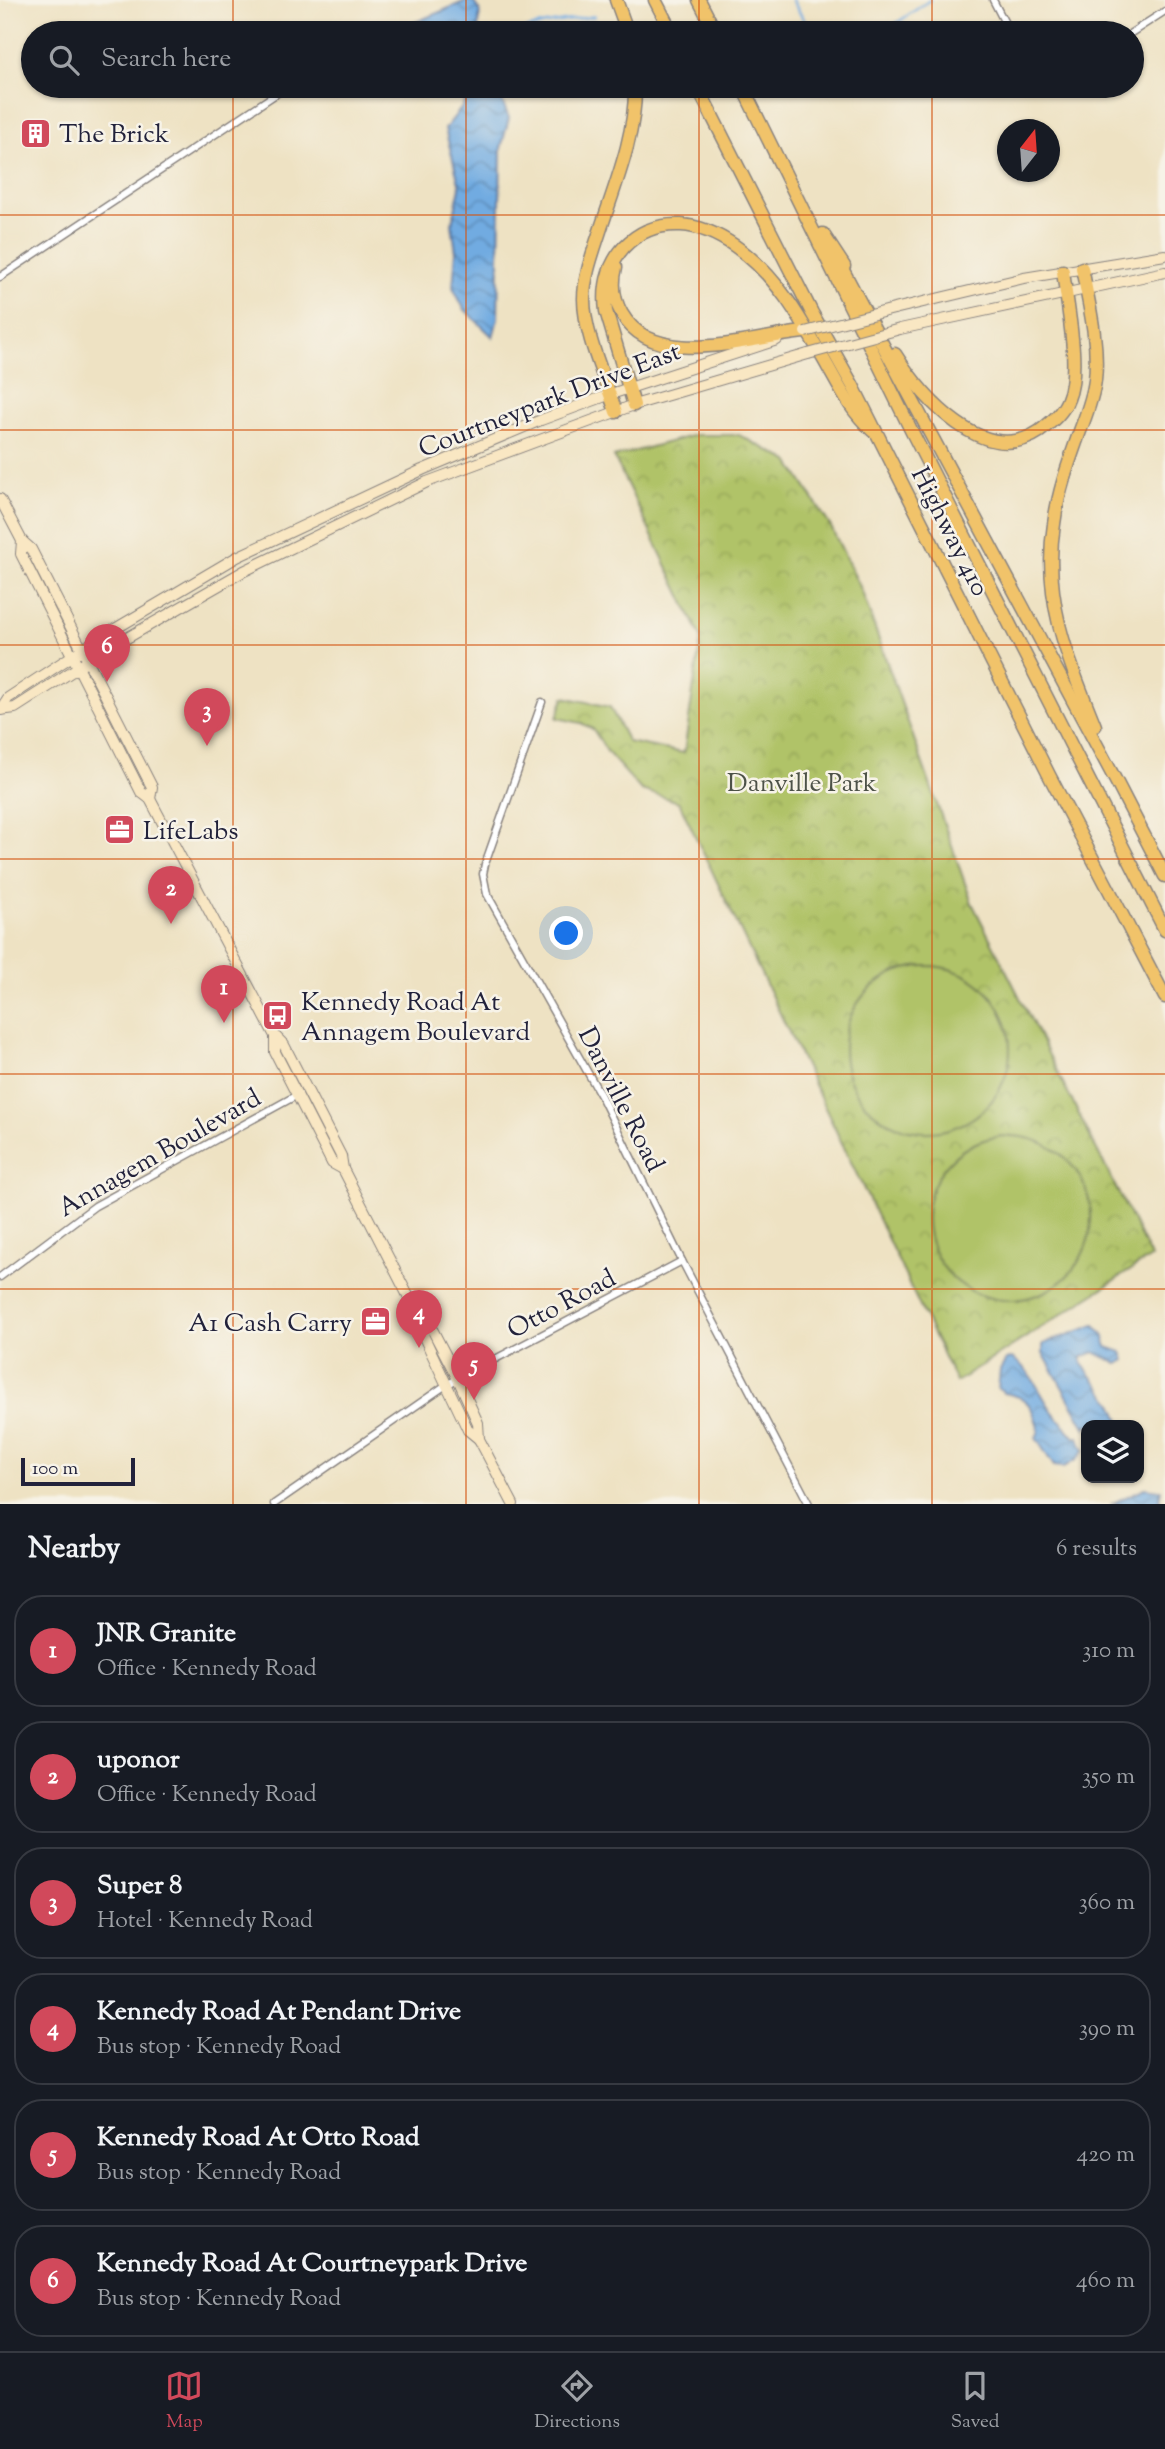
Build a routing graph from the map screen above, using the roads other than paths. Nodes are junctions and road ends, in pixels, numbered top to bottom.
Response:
1 (616, 0) edge
2 (993, 0) edge
3 (700, 3) edge
4 (655, 4) edge
5 (1165, 11) edge
6 (624, 21) edge
7 (665, 21) edge
8 (710, 21) edge
9 (1004, 21) edge
10 (1144, 25) edge
11 (270, 98) edge
12 (634, 98) edge
13 (703, 98) edge
14 (749, 98) edge
15 (749, 98) edge
16 (823, 234) junction
17 (627, 244) junction
18 (1165, 255) edge
19 (1082, 268) junction
20 (1063, 271) junction
21 (1165, 272) edge
22 (0, 277) edge
23 (1086, 289) junction
24 (1065, 292) junction
25 (805, 332) junction
26 (628, 387) junction
27 (611, 394) junction
28 (634, 405) junction
29 (617, 412) junction
30 (878, 436) junction
31 (0, 499) edge
32 (22, 541) junction
33 (83, 649) junction
34 (72, 656) junction
35 (89, 661) junction
36 (78, 668) junction
37 (542, 702) dead end
38 (0, 710) edge
39 (1117, 783) junction
40 (150, 799) junction
41 (1165, 876) edge
42 (1165, 930) edge
43 (1165, 997) edge
44 (302, 1092) junction
45 (682, 1261) junction
46 (0, 1277) edge
47 (420, 1319) junction
48 (458, 1379) junction
49 (446, 1385) junction
50 (479, 1439) junction
51 (274, 1504) edge
52 (513, 1504) edge
53 (809, 1504) edge

1 - 6 highway
2 - 9 street
3 - 8 highway
4 - 7 highway
5 - 10 street
11 - 22 street
12 - 27 highway
13 - 30 highway, Highway 410
14 - 16 highway, Highway 410
15 - 42 highway
16 - 24 highway
16 - 39 highway, Highway 410
17 - 25 highway
17 - 26 highway
17 - 30 highway
18 - 19 main road, Courtneypark Drive East
19 - 20 main road, Courtneypark Drive East
19 - 23 highway
20 - 24 highway
20 - 25 main road, Courtneypark Drive East, bridge
21 - 23 main road, Courtneypark Drive East
23 - 24 main road, Courtneypark Drive East
23 - 39 highway
24 - 28 main road, Courtneypark Drive East, bridge
25 - 26 main road, Courtneypark Drive East
26 - 27 main road, Courtneypark Drive East
26 - 28 highway
27 - 29 highway
27 - 33 main road, Courtneypark Drive East
28 - 29 main road, Courtneypark Drive East
29 - 35 main road, Courtneypark Drive East
30 - 43 highway, Highway 410
31 - 32 main road
32 - 33 main road
32 - 34 main road
33 - 34 main road, Courtneypark Drive East
33 - 35 main road
34 - 36 main road
34 - 38 main road, Courtneypark Drive East
35 - 36 main road, Courtneypark Drive East
35 - 40 main road
36 - 38 main road, Courtneypark Drive East
36 - 40 main road
37 - 45 street, Danville Road
39 - 41 highway, Highway 410
40 - 44 main road
44 - 46 street, Annagem Boulevard
44 - 47 main road
45 - 48 street, Otto Road
45 - 53 street, Danville Road
47 - 48 main road
47 - 49 main road
48 - 49 street, Otto Road
48 - 50 main road
49 - 50 main road
49 - 51 street, Otto Road
50 - 52 main road

